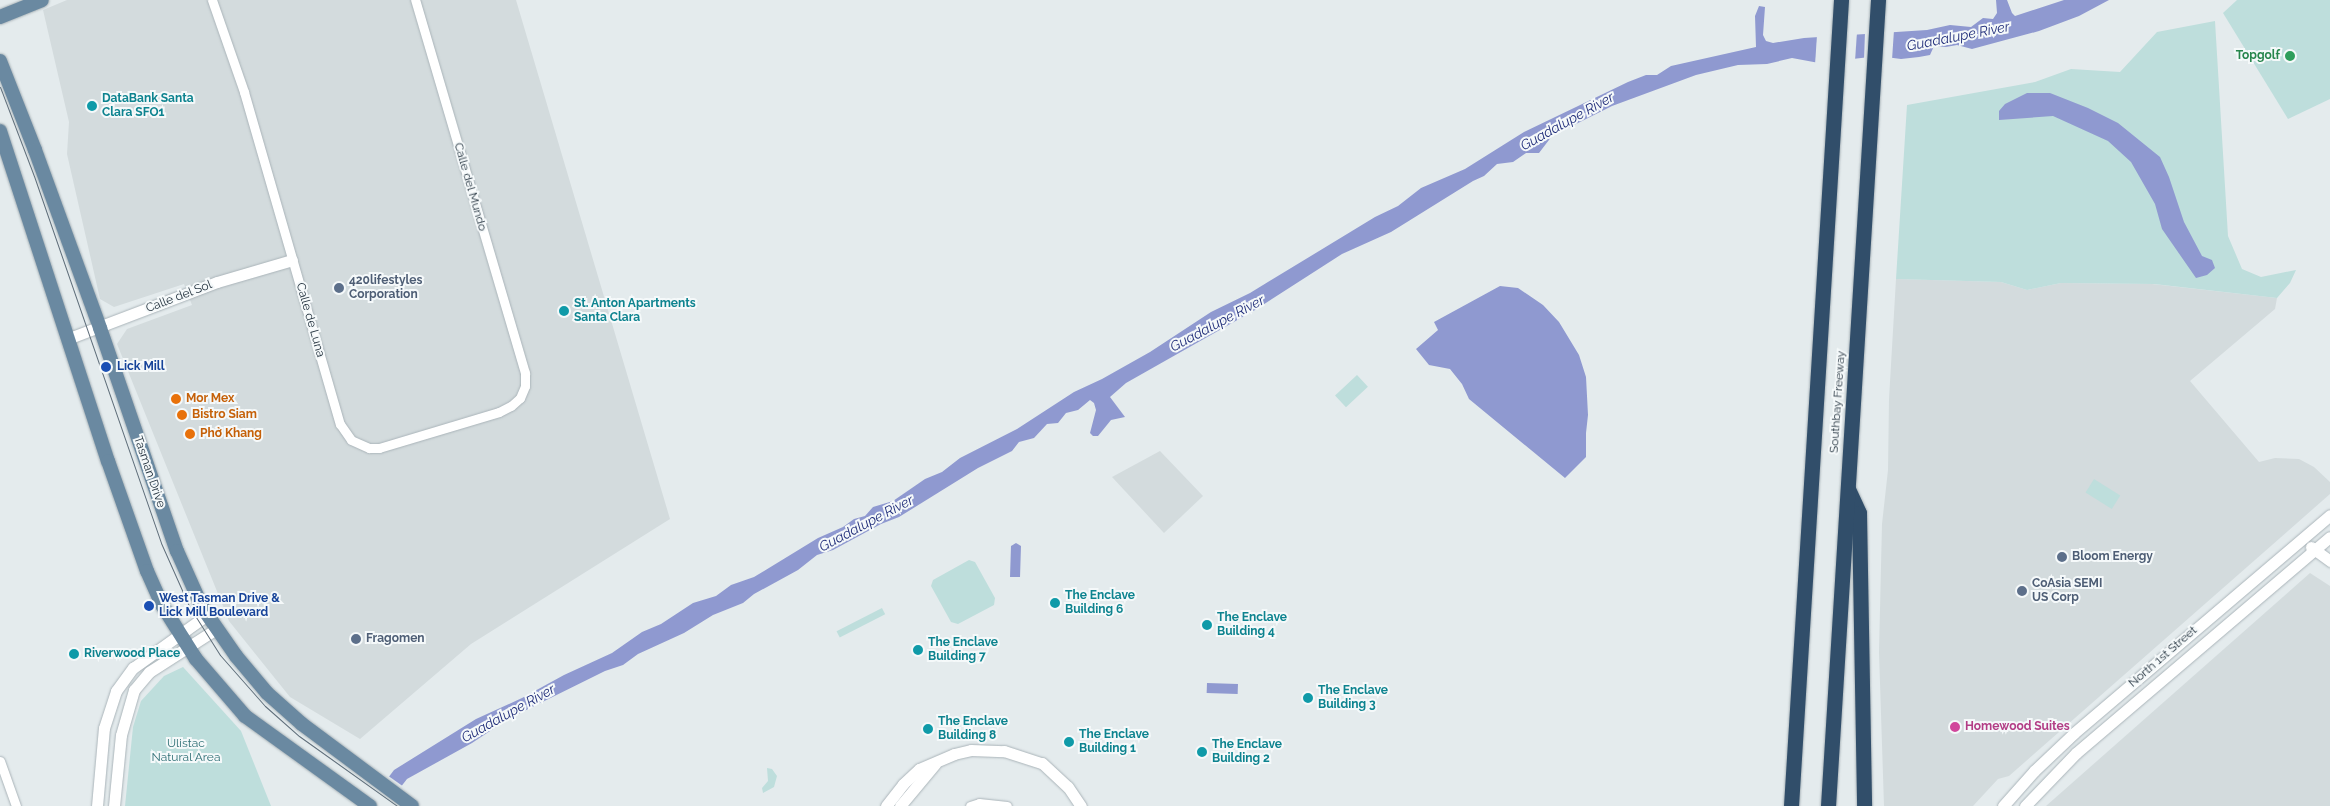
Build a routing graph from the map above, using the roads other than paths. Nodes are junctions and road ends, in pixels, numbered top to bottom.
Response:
1 (42, 0) edge
2 (212, 0) edge
3 (415, 0) edge
4 (1841, 0) edge
5 (1878, 0) edge
6 (0, 17) edge
7 (2, 66) edge
8 (0, 131) edge
9 (292, 260) junction
10 (100, 328) junction
11 (67, 339) junction
12 (525, 373) joint
13 (1847, 488) junction
14 (2330, 515) edge
15 (2330, 537) edge
16 (2304, 538) junction
17 (2315, 551) junction
18 (2330, 561) edge
19 (207, 615) junction
20 (216, 629) junction
21 (178, 634) junction
22 (187, 646) junction
23 (0, 762) edge
24 (936, 763) junction
25 (16, 806) edge
26 (97, 806) edge
27 (114, 806) edge
28 (370, 806) edge
29 (412, 806) edge
30 (886, 806) edge
31 (900, 806) edge
32 (970, 806) edge
33 (1007, 806) edge
34 (1081, 806) edge
35 (1792, 806) edge
36 (1828, 806) edge
37 (1864, 806) edge
38 (2003, 806) edge
39 (2024, 806) edge

1 - 6 main road
2 - 9 street, Calle de Luna
3 - 12 street, Calle del Mundo
4 - 35 highway, Southbay Freeway
5 - 13 highway, Southbay Freeway
7 - 10 main road, Tasman Drive
8 - 11 main road
9 - 10 main road, Calle del Sol
9 - 12 street, Calle de Luna
10 - 11 main road, Calle del Sol
10 - 19 main road, Tasman Drive
11 - 21 main road
13 - 36 highway, Southbay Freeway
13 - 37 highway
14 - 16 main road, North 1st Street
15 - 17 main road, North 1st Street
16 - 17 main road
16 - 38 main road, North 1st Street
17 - 18 main road
17 - 39 main road, North 1st Street
19 - 20 main road, Tasman Drive
19 - 21 main road
20 - 22 main road
20 - 29 main road, Tasman Drive
21 - 22 main road
21 - 26 main road
22 - 27 main road
22 - 28 main road
23 - 25 street
24 - 30 main road
24 - 31 main road
24 - 34 main road
32 - 33 street

